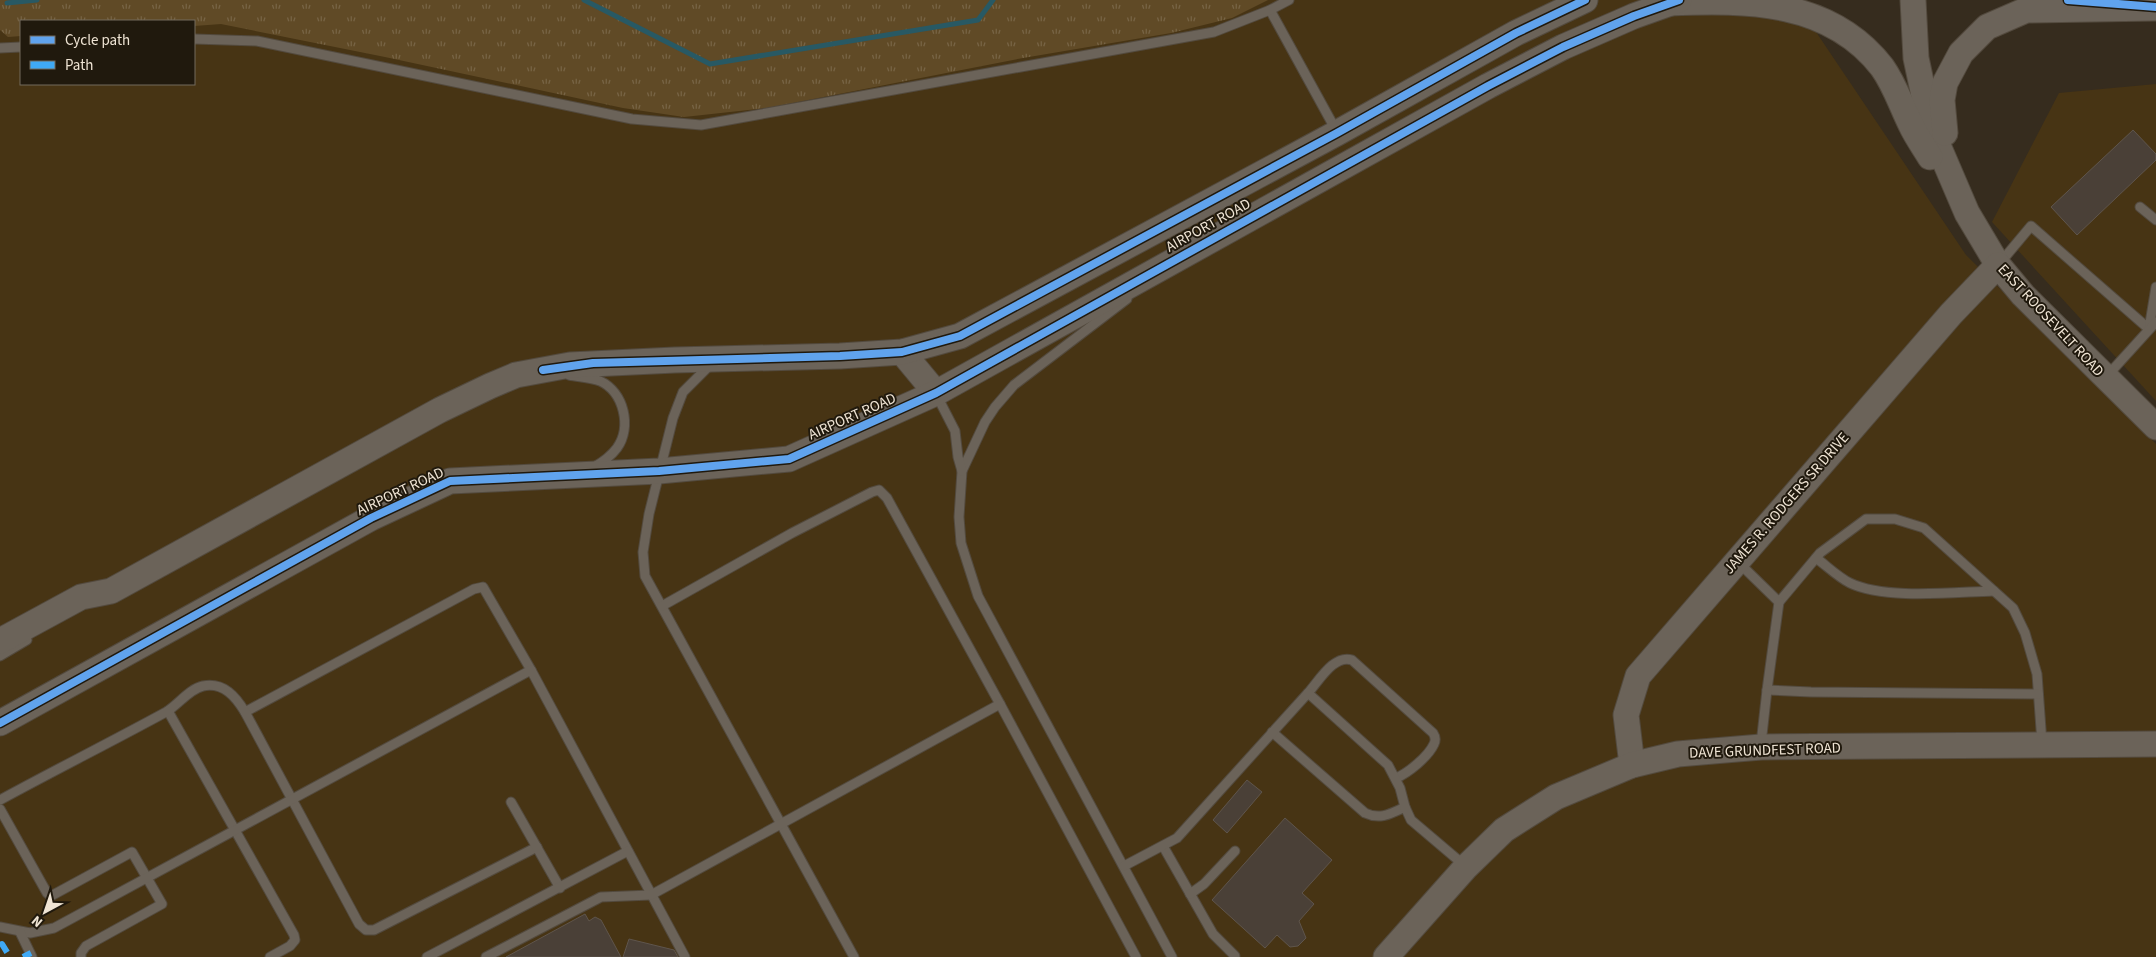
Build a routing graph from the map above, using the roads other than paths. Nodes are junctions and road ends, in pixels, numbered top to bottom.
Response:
1 (1289, 0) edge
2 (1585, 0) edge
3 (1913, 0) edge
4 (2068, 0) edge
5 (1674, 2) edge
6 (2156, 8) edge
7 (1270, 10) junction
8 (195, 39) edge
9 (20, 47) edge
10 (0, 48) edge
11 (1337, 132) junction
12 (2140, 207) dead end
13 (1967, 213) junction
14 (2156, 220) edge
15 (1204, 243) junction
16 (1998, 265) junction
17 (2156, 287) edge
18 (2156, 322) edge
19 (2149, 329) junction
20 (902, 352) junction
21 (717, 359) junction
22 (543, 370) junction
23 (2105, 378) junction
24 (936, 393) junction
25 (2156, 427) edge
26 (660, 471) junction
27 (962, 471) junction
28 (583, 474) junction
29 (1816, 558) junction
30 (1736, 561) junction
31 (111, 591) junction
32 (1994, 592) junction
33 (1779, 602) junction
34 (662, 606) junction
35 (49, 625) dead end
36 (35, 634) dead end
37 (0, 641) edge
38 (0, 656) edge
39 (532, 670) junction
40 (1767, 690) junction
41 (1308, 693) junction
42 (2038, 694) junction
43 (1000, 704) junction
44 (168, 711) junction
45 (245, 712) junction
46 (0, 723) edge
47 (1272, 732) junction
48 (2156, 744) edge
49 (2042, 745) junction
50 (1761, 747) junction
51 (1632, 765) junction
52 (1396, 778) junction
53 (292, 799) junction
54 (0, 800) edge
55 (511, 802) dead end
56 (1405, 807) junction
57 (0, 809) edge
58 (781, 824) junction
59 (234, 830) junction
60 (537, 846) junction
61 (1163, 846) junction
62 (628, 851) junction
63 (1235, 851) dead end
64 (1124, 866) junction
65 (1466, 867) junction
66 (146, 877) junction
67 (560, 888) junction
68 (1190, 894) junction
69 (651, 895) junction
70 (0, 927) edge
71 (20, 932) junction
72 (1235, 956) dead end
73 (32, 957) edge
74 (81, 957) edge
75 (270, 957) edge
76 (427, 957) edge
77 (486, 957) edge
78 (684, 957) edge
79 (854, 957) edge
80 (1136, 957) edge
81 (1172, 957) edge
82 (1386, 957) edge

1 - 7 lane
2 - 11 main road, AIRPORT ROAD
3 - 13 main road, EAST ROOSEVELT ROAD
4 - 6 main road
5 - 13 main road, AIRPORT ROAD
5 - 15 main road, AIRPORT ROAD
6 - 13 main road
7 - 8 lane
7 - 11 lane
9 - 10 lane
11 - 20 main road, AIRPORT ROAD
12 - 14 lane
13 - 16 main road, EAST ROOSEVELT ROAD
15 - 24 main road, AIRPORT ROAD
15 - 27 lane
16 - 19 lane
16 - 23 main road, EAST ROOSEVELT ROAD
16 - 30 main road, JAMES R. RODGERS SR DRIVE
17 - 19 lane
18 - 19 lane
19 - 23 lane
20 - 21 main road, AIRPORT ROAD
20 - 24 main road
21 - 22 main road, AIRPORT ROAD
21 - 26 lane
22 - 28 lane
22 - 31 main road, AIRPORT ROAD
23 - 25 main road, EAST ROOSEVELT ROAD
24 - 26 main road, AIRPORT ROAD
24 - 27 lane
26 - 28 main road, AIRPORT ROAD
26 - 34 lane
27 - 64 lane
28 - 46 main road, AIRPORT ROAD
29 - 32 lane
29 - 32 lane
29 - 33 lane
30 - 33 lane
30 - 51 main road, JAMES R. RODGERS SR DRIVE
31 - 35 lane
31 - 37 main road, AIRPORT ROAD
32 - 42 lane
33 - 40 lane
34 - 43 lane
34 - 58 lane
36 - 38 lane
39 - 45 lane
39 - 53 lane
39 - 62 lane
40 - 42 lane
40 - 50 lane
41 - 47 lane
41 - 52 lane
41 - 52 lane
42 - 49 lane
43 - 58 lane
43 - 80 lane
44 - 45 lane
44 - 54 lane
44 - 59 lane
45 - 53 lane
47 - 56 lane
47 - 61 lane
48 - 49 main road, DAVE GRUNDFEST ROAD
49 - 50 main road, DAVE GRUNDFEST ROAD
50 - 51 main road, DAVE GRUNDFEST ROAD
51 - 65 main road, DAVE GRUNDFEST ROAD
52 - 56 lane
53 - 59 lane
53 - 60 lane
55 - 60 lane
56 - 65 lane
57 - 66 lane
58 - 69 lane
58 - 79 lane
59 - 66 lane
59 - 75 lane
60 - 67 lane
61 - 64 lane
61 - 68 lane
62 - 67 lane
62 - 69 lane
63 - 68 lane
64 - 81 lane
65 - 82 main road, DAVE GRUNDFEST ROAD
66 - 71 lane
66 - 74 lane
67 - 76 lane
68 - 72 lane
69 - 77 lane
69 - 78 lane
70 - 71 lane
71 - 73 lane

